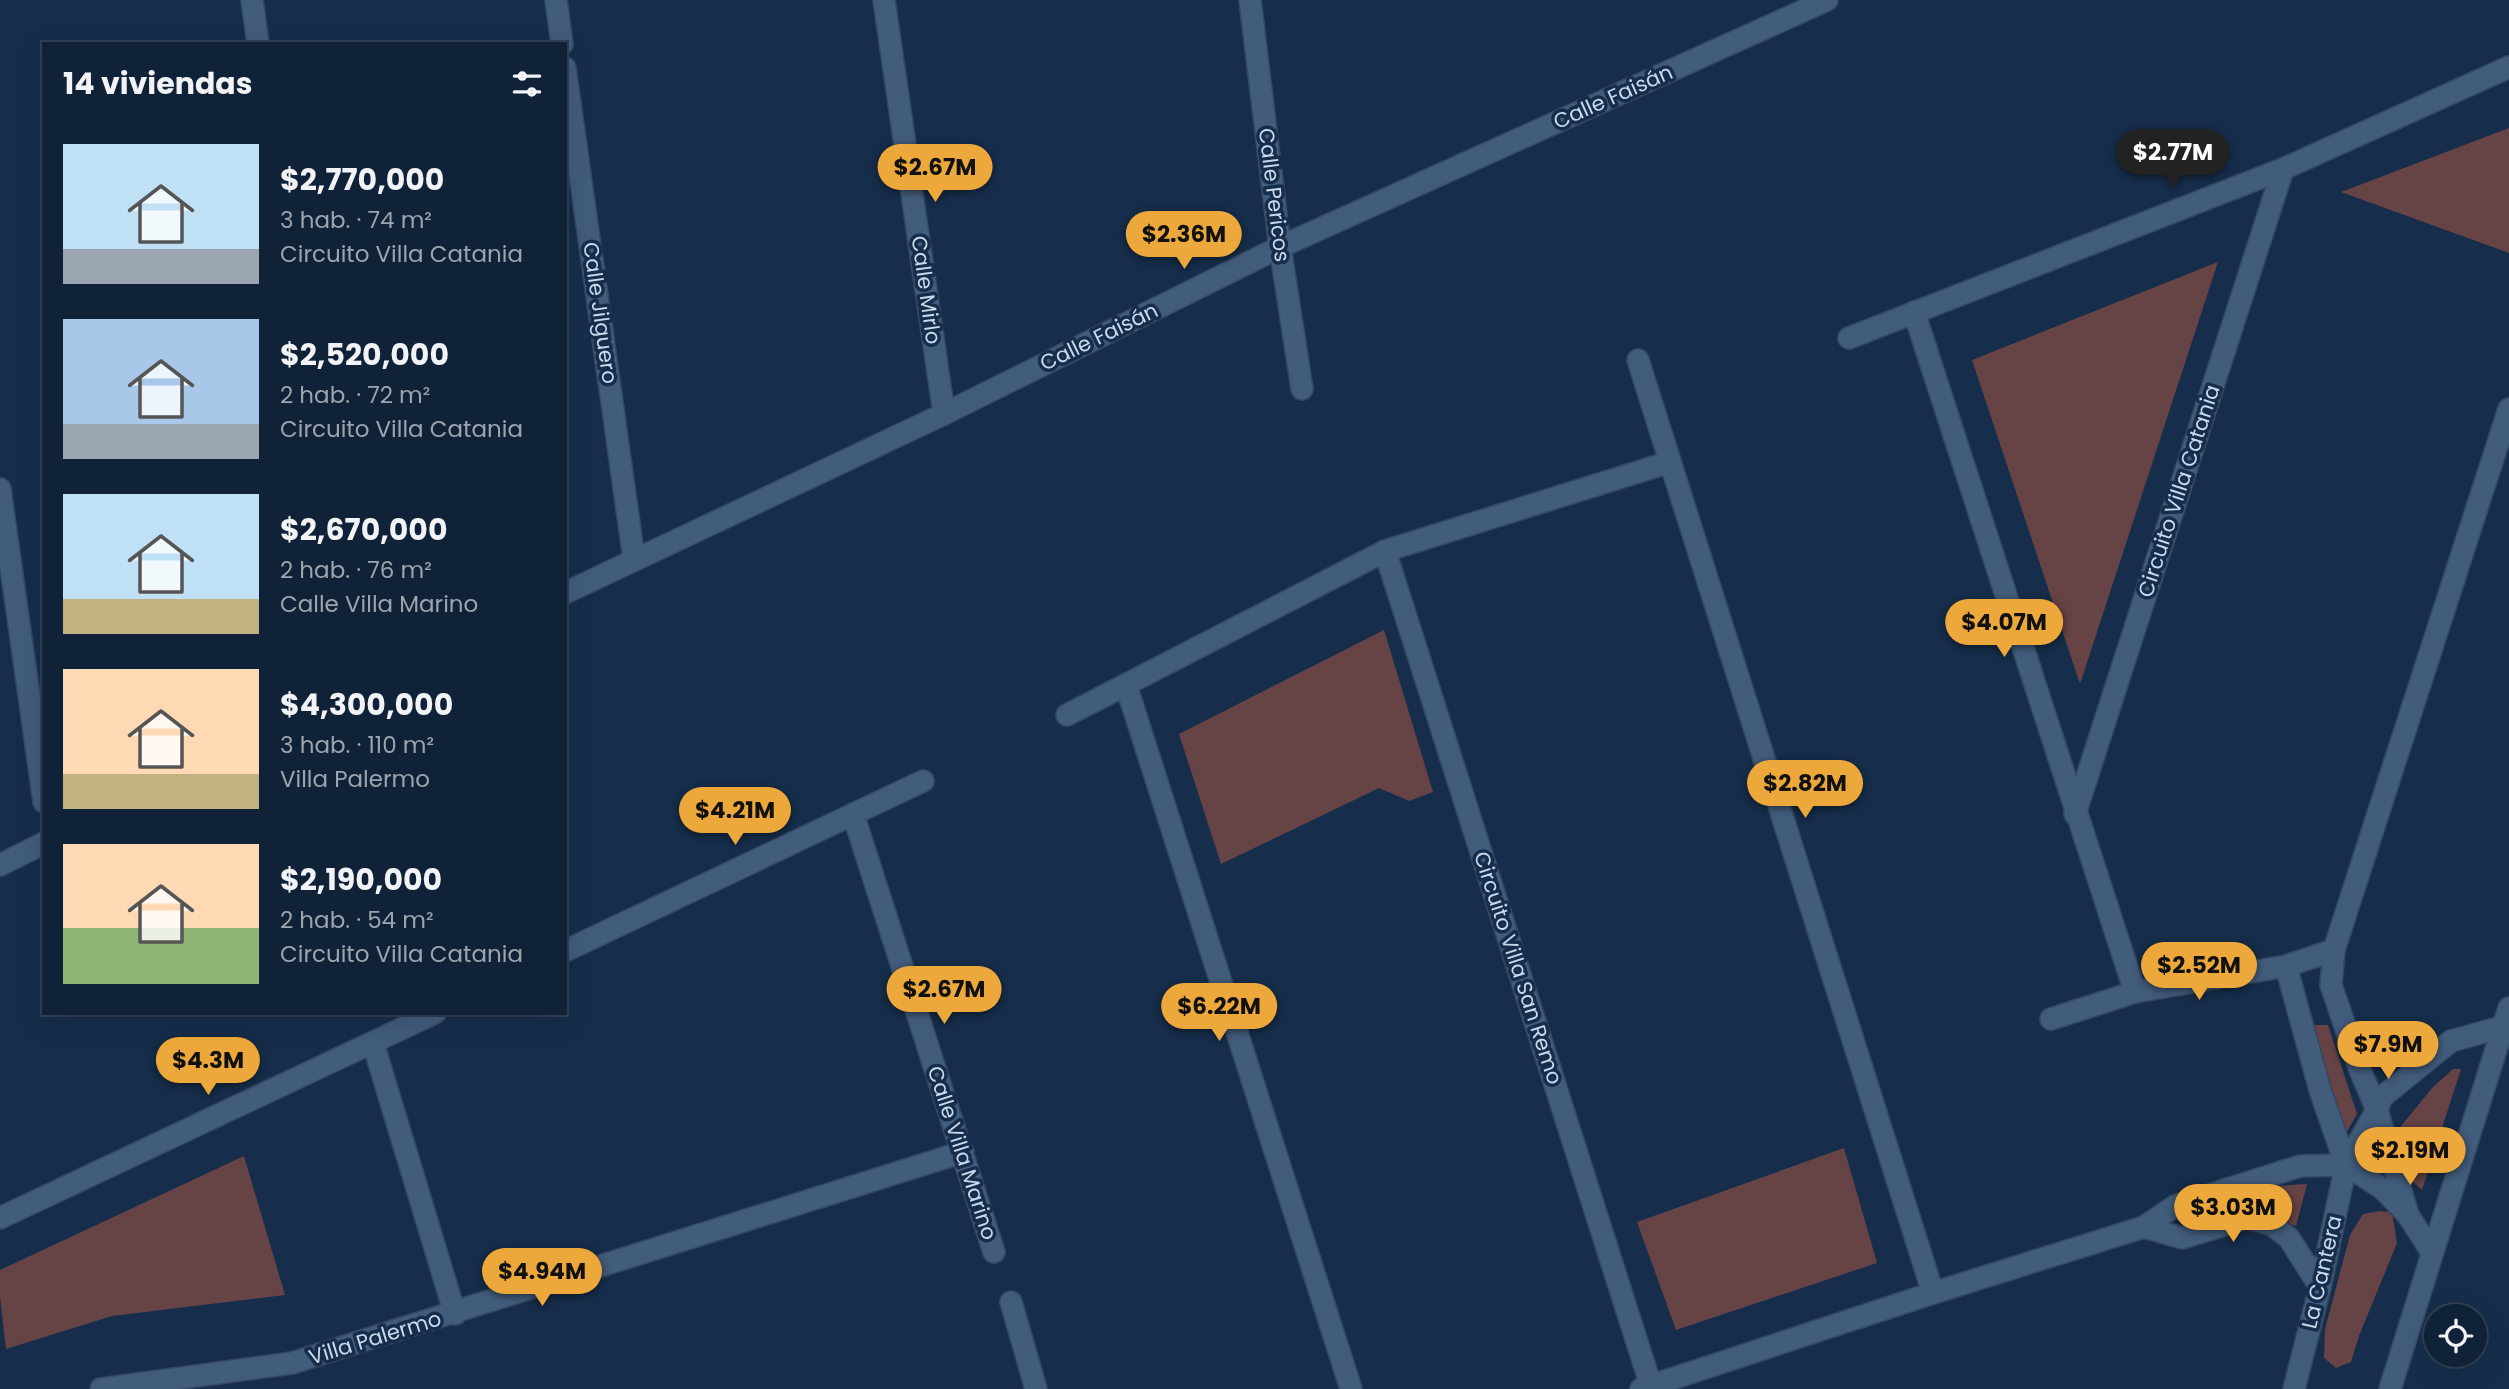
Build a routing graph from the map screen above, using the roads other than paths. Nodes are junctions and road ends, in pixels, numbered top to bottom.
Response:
1 (252, 0) edge
2 (556, 0) edge
3 (884, 0) edge
4 (1250, 0) edge
5 (1828, 0) edge
6 (258, 42) edge
7 (562, 42) edge
8 (2509, 67) edge
9 (567, 82) edge
10 (2283, 169) junction
11 (1280, 247) junction
12 (1914, 312) junction
13 (1849, 338) dead end
14 (1637, 360) dead end
15 (1302, 389) dead end
16 (2509, 409) edge
17 (944, 414) junction
18 (1670, 462) junction
19 (0, 489) edge
20 (1385, 551) junction
21 (634, 559) junction
22 (567, 592) edge
23 (1126, 685) junction
24 (1067, 715) dead end
25 (923, 781) dead end
26 (42, 788) edge
27 (853, 814) junction
28 (2076, 814) junction
29 (42, 844) edge
30 (0, 865) edge
31 (567, 950) edge
32 (2334, 950) junction
33 (2286, 966) junction
34 (2135, 992) junction
35 (431, 1015) edge
36 (2052, 1019) dead end
37 (2507, 1021) edge
38 (373, 1042) junction
39 (2377, 1110) junction
40 (963, 1152) junction
41 (2346, 1165) junction
42 (2408, 1215) junction
43 (0, 1218) edge
44 (2144, 1227) junction
45 (2431, 1251) junction
46 (994, 1252) dead end
47 (2320, 1287) junction
48 (1933, 1293) junction
49 (1011, 1302) dead end
50 (455, 1314) junction
51 (1646, 1387) edge
52 (101, 1389) edge
53 (1037, 1389) edge
54 (1351, 1389) edge
55 (2294, 1389) edge
56 (2390, 1389) edge

1 - 6 street
2 - 7 street
3 - 17 street, Calle Mirlo
4 - 11 street, Calle Pericos
5 - 11 street, Calle Faisán
8 - 10 street
9 - 21 street, Calle Jilguero
10 - 12 street
10 - 28 street, Circuito Villa Catania
11 - 15 street, Calle Pericos
11 - 17 street, Calle Faisán
12 - 13 street
12 - 28 street
14 - 18 street
16 - 32 street
17 - 21 street, Calle Faisán
18 - 20 street
18 - 48 street
19 - 26 street
20 - 23 street
20 - 51 street, Circuito Villa San Remo
21 - 22 street, Calle Faisán
23 - 24 street
23 - 54 street
25 - 27 street
27 - 31 street
27 - 40 street, Calle Villa Marino
28 - 34 street
29 - 30 street
32 - 33 street
32 - 39 street
33 - 34 street
33 - 41 street
34 - 36 street
35 - 38 street
37 - 39 street, La Cantera
37 - 45 street, La Cantera
38 - 43 street
38 - 50 street
39 - 41 street, La Cantera
39 - 42 street
40 - 46 street, Calle Villa Marino
40 - 50 street, Villa Palermo
41 - 42 street
41 - 44 street, Circuito Villa San Remo
41 - 47 street, La Cantera
42 - 45 street
44 - 47 street
44 - 48 street, Circuito Villa San Remo
45 - 56 street, La Cantera
47 - 55 street, La Cantera
48 - 51 street, Circuito Villa San Remo
49 - 53 street
50 - 52 street, Villa Palermo

